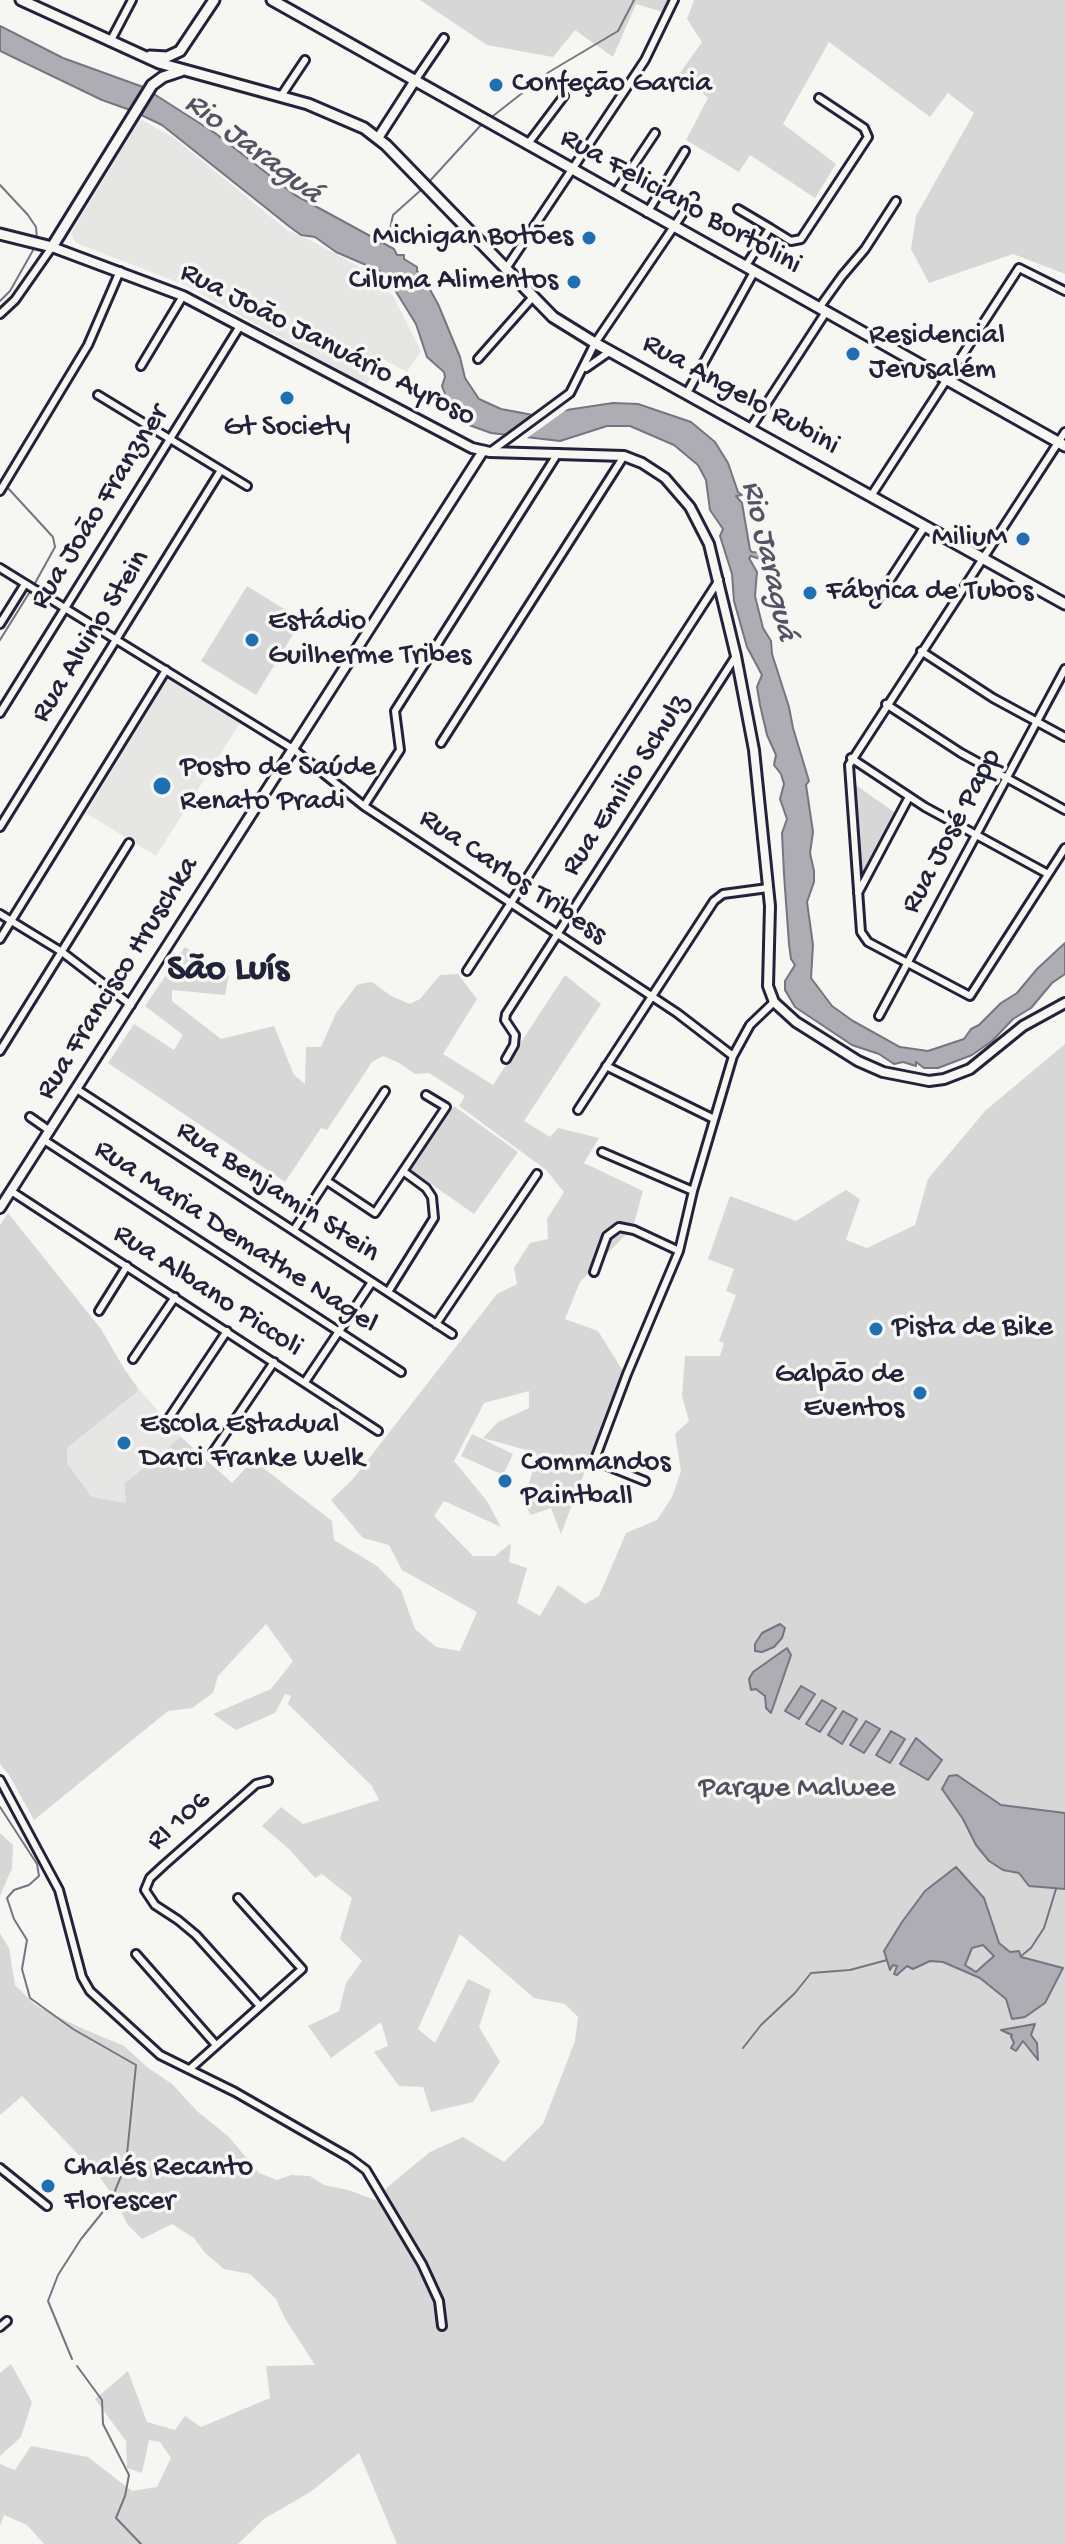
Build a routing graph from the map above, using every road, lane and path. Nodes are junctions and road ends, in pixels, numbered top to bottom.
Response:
1 (21, 0) edge
2 (132, 0) edge
3 (214, 0) edge
4 (272, 0) edge
5 (674, 0) edge
6 (444, 38) dead end
7 (110, 42) junction
8 (180, 51) junction
9 (139, 54) junction
10 (305, 60) dead end
11 (185, 70) junction
12 (414, 82) junction
13 (281, 96) junction
14 (564, 96) dead end
15 (819, 98) dead end
16 (655, 133) dead end
17 (378, 138) junction
18 (527, 145) junction
19 (685, 151) dead end
20 (572, 170) junction
21 (614, 194) junction
22 (694, 197) dead end
23 (896, 201) dead end
24 (738, 209) dead end
25 (647, 213) junction
26 (674, 228) junction
27 (770, 228) junction
28 (0, 234) edge
29 (52, 247) junction
30 (505, 270) junction
31 (750, 270) junction
32 (120, 271) junction
33 (1065, 291) edge
34 (183, 296) junction
35 (532, 298) junction
36 (822, 310) junction
37 (0, 314) edge
38 (240, 326) junction
39 (595, 343) junction
40 (610, 351) junction
41 (478, 359) dead end
42 (141, 366) dead end
43 (583, 370) junction
44 (945, 379) junction
45 (687, 393) junction
46 (98, 395) dead end
47 (750, 429) junction
48 (1065, 432) edge
49 (170, 439) junction
50 (1062, 444) edge
51 (487, 451) junction
52 (558, 453) junction
53 (624, 456) junction
54 (221, 470) junction
55 (247, 486) dead end
56 (0, 490) edge
57 (871, 496) junction
58 (925, 526) junction
59 (982, 558) junction
60 (0, 568) edge
61 (719, 580) junction
62 (29, 587) junction
63 (875, 603) dead end
64 (1065, 604) edge
65 (65, 608) junction
66 (0, 624) edge
67 (117, 640) junction
68 (921, 651) junction
69 (736, 656) junction
70 (1065, 669) edge
71 (166, 670) junction
72 (886, 704) junction
73 (0, 713) edge
74 (1037, 722) junction
75 (1065, 737) edge
76 (441, 743) dead end
77 (293, 749) junction
78 (851, 758) junction
79 (1006, 778) junction
80 (909, 797) junction
81 (364, 806) junction
82 (1065, 810) edge
83 (0, 827) edge
84 (976, 836) junction
85 (129, 843) dead end
86 (1065, 848) edge
87 (1048, 874) junction
88 (768, 888) junction
89 (858, 893) junction
90 (510, 904) junction
91 (0, 914) edge
92 (11, 921) junction
93 (558, 935) junction
94 (0, 939) edge
95 (62, 952) junction
96 (908, 962) junction
97 (467, 971) dead end
98 (651, 997) junction
99 (774, 1002) junction
100 (1065, 1003) edge
101 (131, 1005) junction
102 (879, 1016) dead end
103 (0, 1051) edge
104 (733, 1056) junction
105 (506, 1059) dead end
106 (606, 1066) junction
107 (78, 1090) junction
108 (385, 1091) dead end
109 (426, 1095) dead end
110 (578, 1110) dead end
111 (30, 1117) dead end
112 (714, 1119) junction
113 (50, 1131) junction
114 (44, 1140) junction
115 (602, 1152) dead end
116 (403, 1171) junction
117 (537, 1174) dead end
118 (327, 1181) junction
119 (11, 1191) junction
120 (693, 1191) junction
121 (0, 1208) edge
122 (294, 1230) junction
123 (679, 1251) junction
124 (127, 1266) junction
125 (594, 1272) dead end
126 (372, 1282) junction
127 (388, 1292) junction
128 (175, 1297) junction
129 (99, 1311) dead end
130 (436, 1324) junction
131 (227, 1331) junction
132 (339, 1331) junction
133 (452, 1334) dead end
134 (133, 1359) dead end
135 (274, 1362) junction
136 (401, 1372) dead end
137 (305, 1382) junction
138 (167, 1421) dead end
139 (378, 1431) dead end
140 (213, 1452) dead end
141 (645, 1481) dead end
142 (0, 1780) edge
143 (268, 1781) dead end
144 (238, 1898) dead end
145 (136, 1954) dead end
146 (260, 2006) junction
147 (216, 2045) junction
148 (191, 2068) junction
149 (0, 2168) edge
150 (47, 2206) dead end
151 (7, 2321) dead end
152 (442, 2326) dead end
153 (0, 2327) edge

1 - 7 main road, Rua Angelo Rubini
2 - 7 street
3 - 8 main road
4 - 12 main road, Rua Feliciano Bortolini
5 - 20 street
6 - 12 street
7 - 9 main road, Rua Angelo Rubini
8 - 9 main road
8 - 11 main road
9 - 11 main road, Rua Angelo Rubini
10 - 13 street
11 - 13 main road, Rua Angelo Rubini
11 - 29 main road
12 - 17 main road
12 - 18 main road, Rua Feliciano Bortolini
13 - 17 main road, Rua Angelo Rubini
14 - 18 street
15 - 27 street
16 - 21 street
17 - 30 main road, Rua Angelo Rubini
18 - 20 main road, Rua Feliciano Bortolini
19 - 25 street
20 - 21 main road, Rua Feliciano Bortolini
20 - 30 street
21 - 25 main road, Rua Feliciano Bortolini
22 - 26 street
23 - 36 street
24 - 27 street
25 - 26 main road, Rua Feliciano Bortolini
26 - 31 main road, Rua Feliciano Bortolini
26 - 39 street
27 - 31 street
28 - 29 main road, Rua João Januário Ayroso
29 - 32 main road, Rua João Januário Ayroso
29 - 37 street
30 - 35 main road, Rua Angelo Rubini
31 - 36 main road, Rua Feliciano Bortolini
31 - 45 street
32 - 34 main road, Rua João Januário Ayroso
32 - 56 street
33 - 44 street
34 - 38 main road, Rua João Januário Ayroso
34 - 42 street
35 - 39 main road, Rua Angelo Rubini
35 - 41 street
36 - 44 main road, Rua Feliciano Bortolini
36 - 47 street
38 - 49 street, Rua João Franzner
38 - 51 main road, Rua João Januário Ayroso
39 - 40 main road, Rua Angelo Rubini
39 - 43 street
40 - 43 street
40 - 45 main road, Rua Angelo Rubini
43 - 51 street
44 - 50 main road, Rua Feliciano Bortolini
44 - 57 street
45 - 47 main road, Rua Angelo Rubini
46 - 49 street
47 - 57 main road, Rua Angelo Rubini
48 - 50 street
49 - 54 street
49 - 65 street, Rua João Franzner
50 - 59 street
51 - 52 main road, Rua João Januário Ayroso
51 - 77 main road, Rua Francisco Hruschka
52 - 53 main road, Rua João Januário Ayroso
52 - 81 street
53 - 61 main road, Rua João Januário Ayroso
53 - 76 street
54 - 55 street
54 - 67 street, Rua Alvino Stein
57 - 58 main road, Rua Angelo Rubini
58 - 59 main road, Rua Angelo Rubini
58 - 63 street
59 - 64 main road, Rua Angelo Rubini
59 - 68 street
60 - 62 street, Rua Carlos Tribess
61 - 69 main road, Rua João Januário Ayroso
61 - 90 street
62 - 65 street, Rua Carlos Tribess
62 - 66 street
65 - 67 street, Rua Carlos Tribess
65 - 73 street, Rua João Franzner
67 - 71 street, Rua Carlos Tribess
67 - 83 street, Rua Alvino Stein
68 - 72 street
68 - 74 street
69 - 88 main road, Rua João Januário Ayroso
69 - 93 street, Rua Emilio Schulz
70 - 74 street, Rua José Papp
71 - 77 street, Rua Carlos Tribess
71 - 92 street
72 - 78 street
72 - 79 street
74 - 75 street
74 - 79 street, Rua José Papp
77 - 81 street, Rua Carlos Tribess
77 - 101 main road, Rua Francisco Hruschka
78 - 80 street
78 - 89 street
79 - 82 street
79 - 84 street, Rua José Papp
80 - 84 street
80 - 89 street
81 - 90 street, Rua Carlos Tribess
84 - 87 street
84 - 96 street, Rua José Papp
85 - 95 street
86 - 87 street
87 - 96 street
88 - 98 street
88 - 99 main road, Rua João Januário Ayroso
89 - 96 street
90 - 93 street, Rua Carlos Tribess
90 - 97 street
91 - 92 street
92 - 94 street
92 - 95 street
93 - 98 street, Rua Carlos Tribess
93 - 105 street, Rua Emilio Schulz
95 - 101 street
95 - 103 street
96 - 102 street, Rua José Papp
98 - 104 street, Rua Carlos Tribess
98 - 106 street
99 - 100 main road
99 - 104 street
101 - 107 main road, Rua Francisco Hruschka
104 - 112 street
106 - 110 street
106 - 112 street
107 - 113 main road, Rua Francisco Hruschka
107 - 122 street, Rua Benjamin Stein
108 - 118 street
109 - 116 street
111 - 113 street
112 - 120 street
113 - 114 main road, Rua Francisco Hruschka
114 - 119 main road, Rua Francisco Hruschka
114 - 132 street, Rua Maria Demathe Nagel
115 - 120 street
116 - 118 street
116 - 127 street
117 - 130 street
118 - 122 street
119 - 121 main road, Rua Francisco Hruschka
119 - 124 street, Rua Albano Piccoli
120 - 123 street
122 - 126 street, Rua Benjamin Stein
123 - 125 street
123 - 141 street
124 - 128 street, Rua Albano Piccoli
124 - 129 street
126 - 127 street, Rua Benjamin Stein
126 - 132 street
127 - 130 street, Rua Benjamin Stein
128 - 131 street, Rua Albano Piccoli
128 - 134 street
130 - 133 street, Rua Benjamin Stein
131 - 135 street, Rua Albano Piccoli
131 - 138 street
132 - 136 street, Rua Maria Demathe Nagel
132 - 137 street
135 - 137 street, Rua Albano Piccoli
135 - 140 street
137 - 139 street, Rua Albano Piccoli
142 - 148 street
143 - 146 street, RI 106
144 - 146 street
145 - 147 street
146 - 147 street
147 - 148 street
148 - 152 street
149 - 150 street
151 - 153 street

